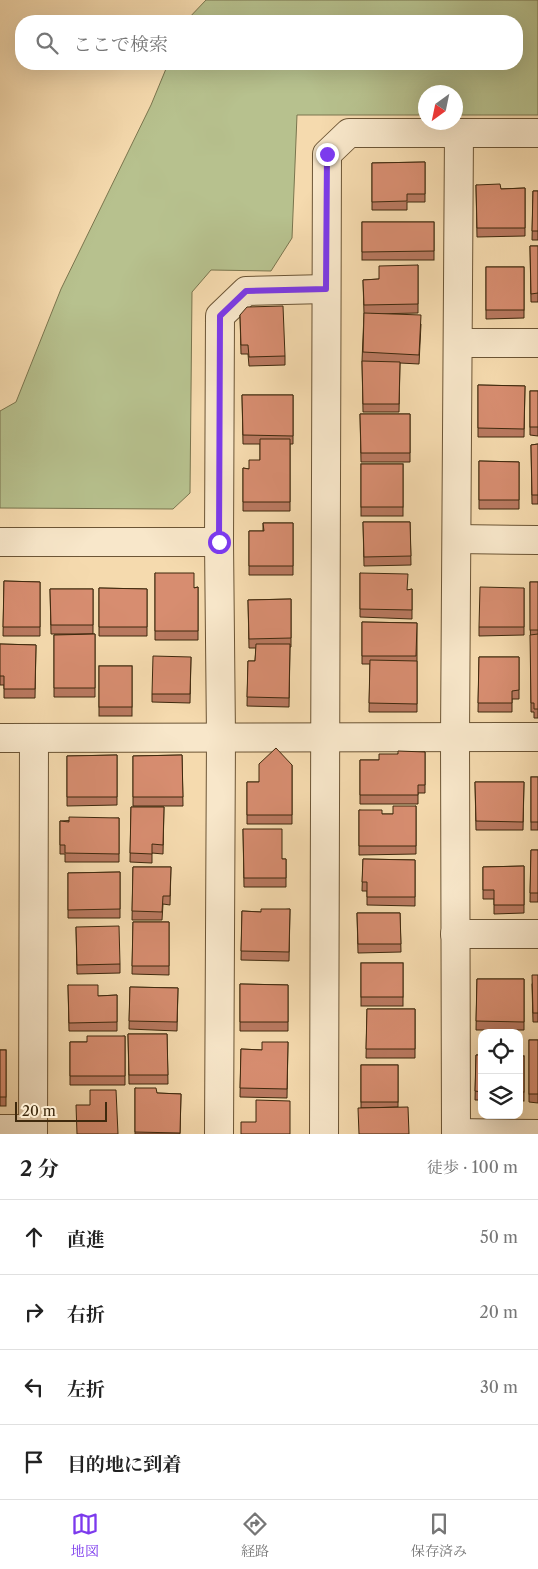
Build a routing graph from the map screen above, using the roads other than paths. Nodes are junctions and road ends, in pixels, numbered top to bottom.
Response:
1 (459, 133) junction
2 (538, 133) edge
3 (326, 289) junction
4 (458, 343) junction
5 (538, 343) edge
6 (457, 539) junction
7 (538, 540) edge
8 (0, 542) edge
9 (219, 542) junction
10 (455, 737) junction
11 (538, 737) edge
12 (0, 738) edge
13 (34, 738) junction
14 (220, 738) junction
15 (325, 738) junction
16 (455, 934) junction
17 (538, 934) edge
18 (0, 1129) edge
19 (33, 1132) edge
20 (219, 1134) edge
21 (324, 1134) edge
22 (456, 1134) edge
23 (538, 1134) edge

1 - 2 street
1 - 3 street
1 - 4 street
3 - 9 street
3 - 15 street
4 - 5 street
4 - 6 street
6 - 7 street
6 - 10 street
8 - 9 street
9 - 14 street
10 - 11 street
10 - 15 street
10 - 16 street
12 - 13 street
13 - 14 street
13 - 19 street
14 - 15 street
14 - 20 street
15 - 21 street
16 - 17 street
16 - 22 street
18 - 19 street
22 - 23 street

